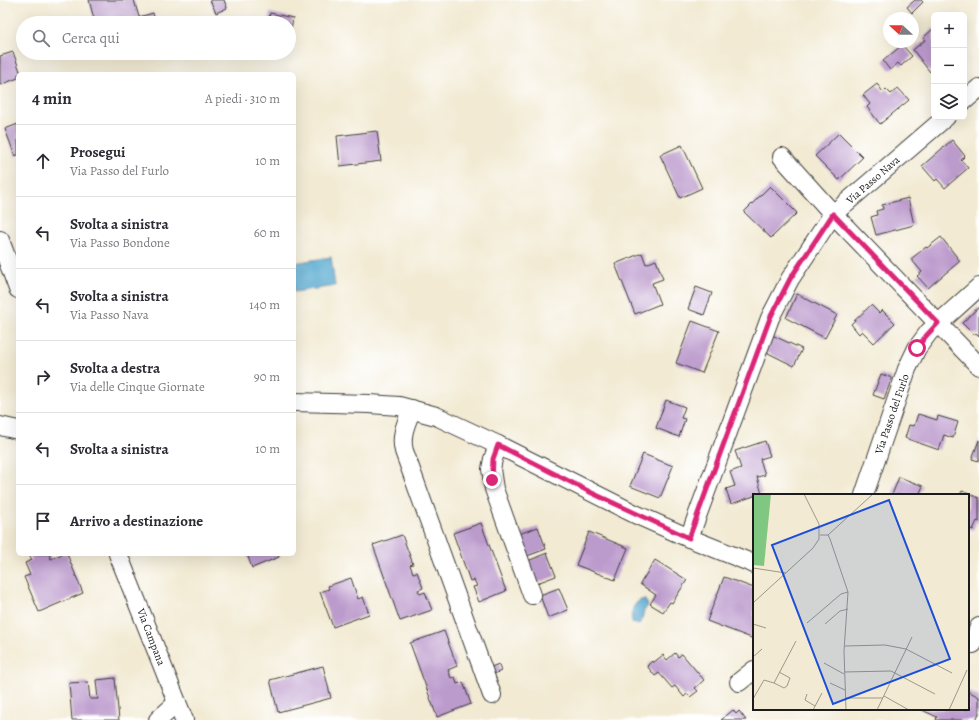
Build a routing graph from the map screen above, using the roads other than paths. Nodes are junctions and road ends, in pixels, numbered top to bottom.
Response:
1 (979, 88) edge
2 (967, 98) edge
3 (943, 120) edge
4 (782, 156) dead end
5 (833, 214) junction
6 (0, 240) edge
7 (16, 284) edge
8 (979, 287) edge
9 (938, 323) junction
10 (979, 366) edge
11 (296, 402) edge
12 (412, 409) junction
13 (0, 426) edge
14 (16, 430) edge
15 (498, 445) junction
16 (864, 494) edge
17 (689, 538) junction
18 (119, 556) edge
19 (753, 564) edge
20 (532, 595) dead end
21 (979, 627) edge
22 (973, 644) edge
23 (753, 671) edge
24 (739, 682) dead end
25 (492, 695) dead end
26 (177, 703) junction
27 (158, 720) edge
28 (184, 720) edge

1 - 2 street
3 - 5 street, Via Passo Nava
4 - 5 street
5 - 9 street
5 - 17 street, Via Passo Nava
6 - 7 street
8 - 9 street, Via Passo del Furlo
9 - 10 street
9 - 16 street, Via Passo del Furlo
11 - 12 street
12 - 15 street
12 - 25 street
13 - 14 street
15 - 17 street
15 - 20 street
17 - 19 street
18 - 26 street, Via Campana
21 - 22 street
23 - 24 street
26 - 27 street
26 - 28 street, Via Campana

